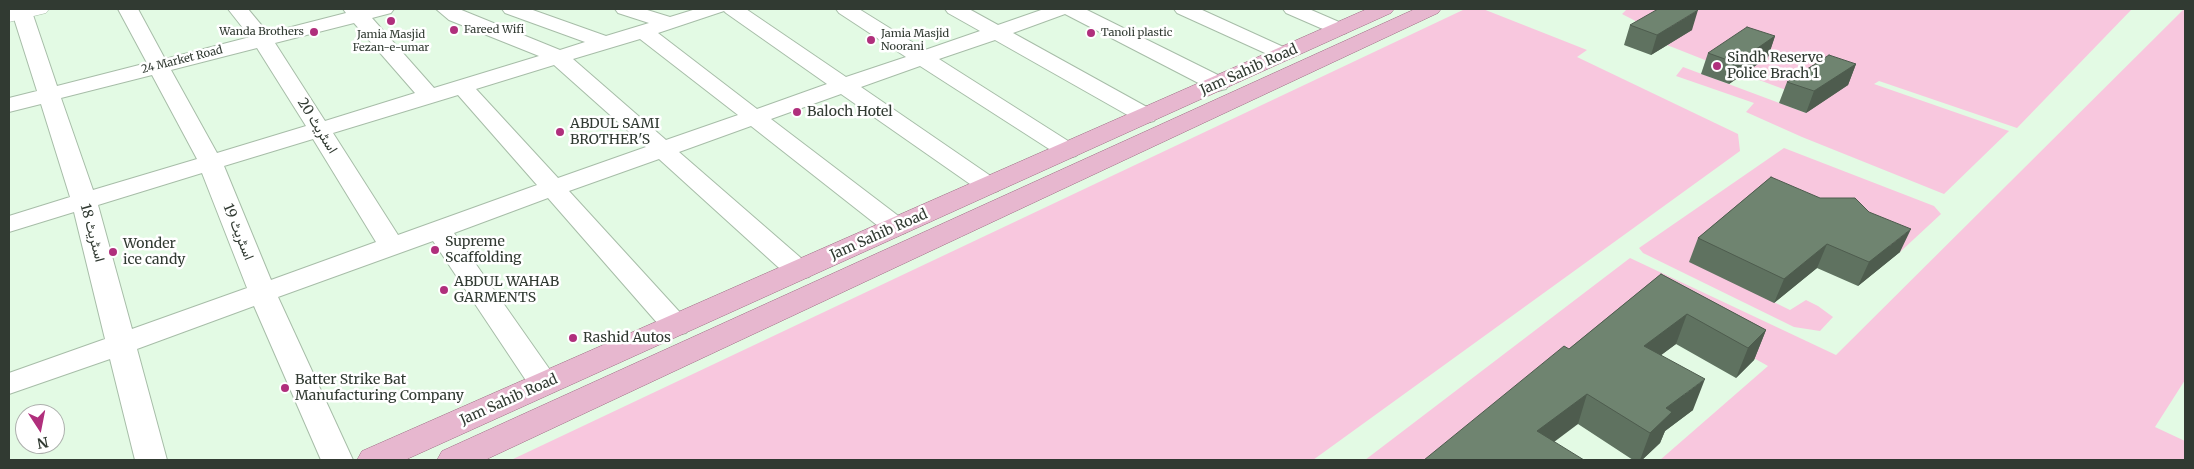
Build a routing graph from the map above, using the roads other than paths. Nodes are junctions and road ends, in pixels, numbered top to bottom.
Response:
1 (128, 9) edge
2 (238, 9) edge
3 (384, 9) edge
4 (446, 9) edge
5 (512, 9) edge
6 (626, 9) edge
7 (716, 9) edge
8 (733, 9) edge
9 (846, 9) edge
10 (955, 9) edge
11 (1062, 9) edge
12 (1070, 9) edge
13 (1184, 9) edge
14 (1293, 9) edge
15 (1384, 9) edge
16 (1431, 9) edge
17 (23, 11) edge
18 (356, 12) edge
19 (669, 23) junction
20 (1339, 29) junction
21 (643, 31) junction
22 (997, 32) junction
23 (263, 40) junction
24 (604, 42) junction
25 (1283, 54) junction
26 (557, 56) junction
27 (923, 58) junction
28 (158, 66) junction
29 (1218, 84) junction
30 (461, 85) junction
31 (844, 86) junction
32 (49, 95) junction
33 (428, 95) junction
34 (9, 105) edge
35 (1146, 116) junction
36 (754, 117) junction
37 (320, 128) junction
38 (662, 150) junction
39 (1068, 151) junction
40 (210, 162) junction
41 (988, 186) junction
42 (553, 188) junction
43 (84, 201) junction
44 (9, 224) edge
45 (896, 228) junction
46 (438, 229) junction
47 (392, 246) junction
48 (799, 271) junction
49 (262, 292) junction
50 (676, 326) junction
51 (120, 344) junction
52 (9, 384) edge
53 (544, 384) junction
54 (151, 460) edge
55 (338, 460) edge
56 (374, 460) edge
57 (454, 460) edge

1 - 28 street, اسٹریٹ 19
2 - 23 street, اسٹریٹ 20
3 - 18 street, 24 Market Road
4 - 26 street
5 - 24 street
6 - 19 street
7 - 19 street
8 - 31 street
9 - 27 street
10 - 22 street
11 - 22 street
12 - 29 street
13 - 25 street
14 - 20 street
15 - 20 main road, Jam Sahib Road
16 - 57 main road, Jam Sahib Road
17 - 32 street, اسٹریٹ 18
18 - 23 street, 24 Market Road
18 - 33 street
19 - 21 street
20 - 25 main road, Jam Sahib Road
21 - 24 street
21 - 36 street
22 - 27 street
22 - 35 street
23 - 28 street, 24 Market Road
23 - 37 street, اسٹریٹ 20
24 - 26 street
25 - 29 main road, Jam Sahib Road
26 - 30 street
26 - 38 street
27 - 31 street
27 - 39 street
28 - 32 street, 24 Market Road
28 - 40 street, اسٹریٹ 19
29 - 35 main road, Jam Sahib Road
30 - 33 street
30 - 42 street
31 - 36 street
31 - 41 street
32 - 34 street, 24 Market Road
32 - 43 street, اسٹریٹ 18
33 - 37 street
35 - 39 main road, Jam Sahib Road
36 - 38 street
36 - 45 street
37 - 40 street
37 - 47 street, اسٹریٹ 20
38 - 42 street
38 - 48 street
39 - 41 main road, Jam Sahib Road
40 - 43 street
40 - 49 street, اسٹریٹ 19
41 - 45 main road, Jam Sahib Road
42 - 46 street
42 - 50 street
43 - 44 street
43 - 51 street, اسٹریٹ 18
45 - 48 main road, Jam Sahib Road
46 - 47 street
46 - 53 street
47 - 49 street
48 - 50 main road, Jam Sahib Road
49 - 51 street
49 - 55 street, اسٹریٹ 19
50 - 53 main road, Jam Sahib Road
51 - 52 street
51 - 54 street, اسٹریٹ 18
53 - 56 main road, Jam Sahib Road

